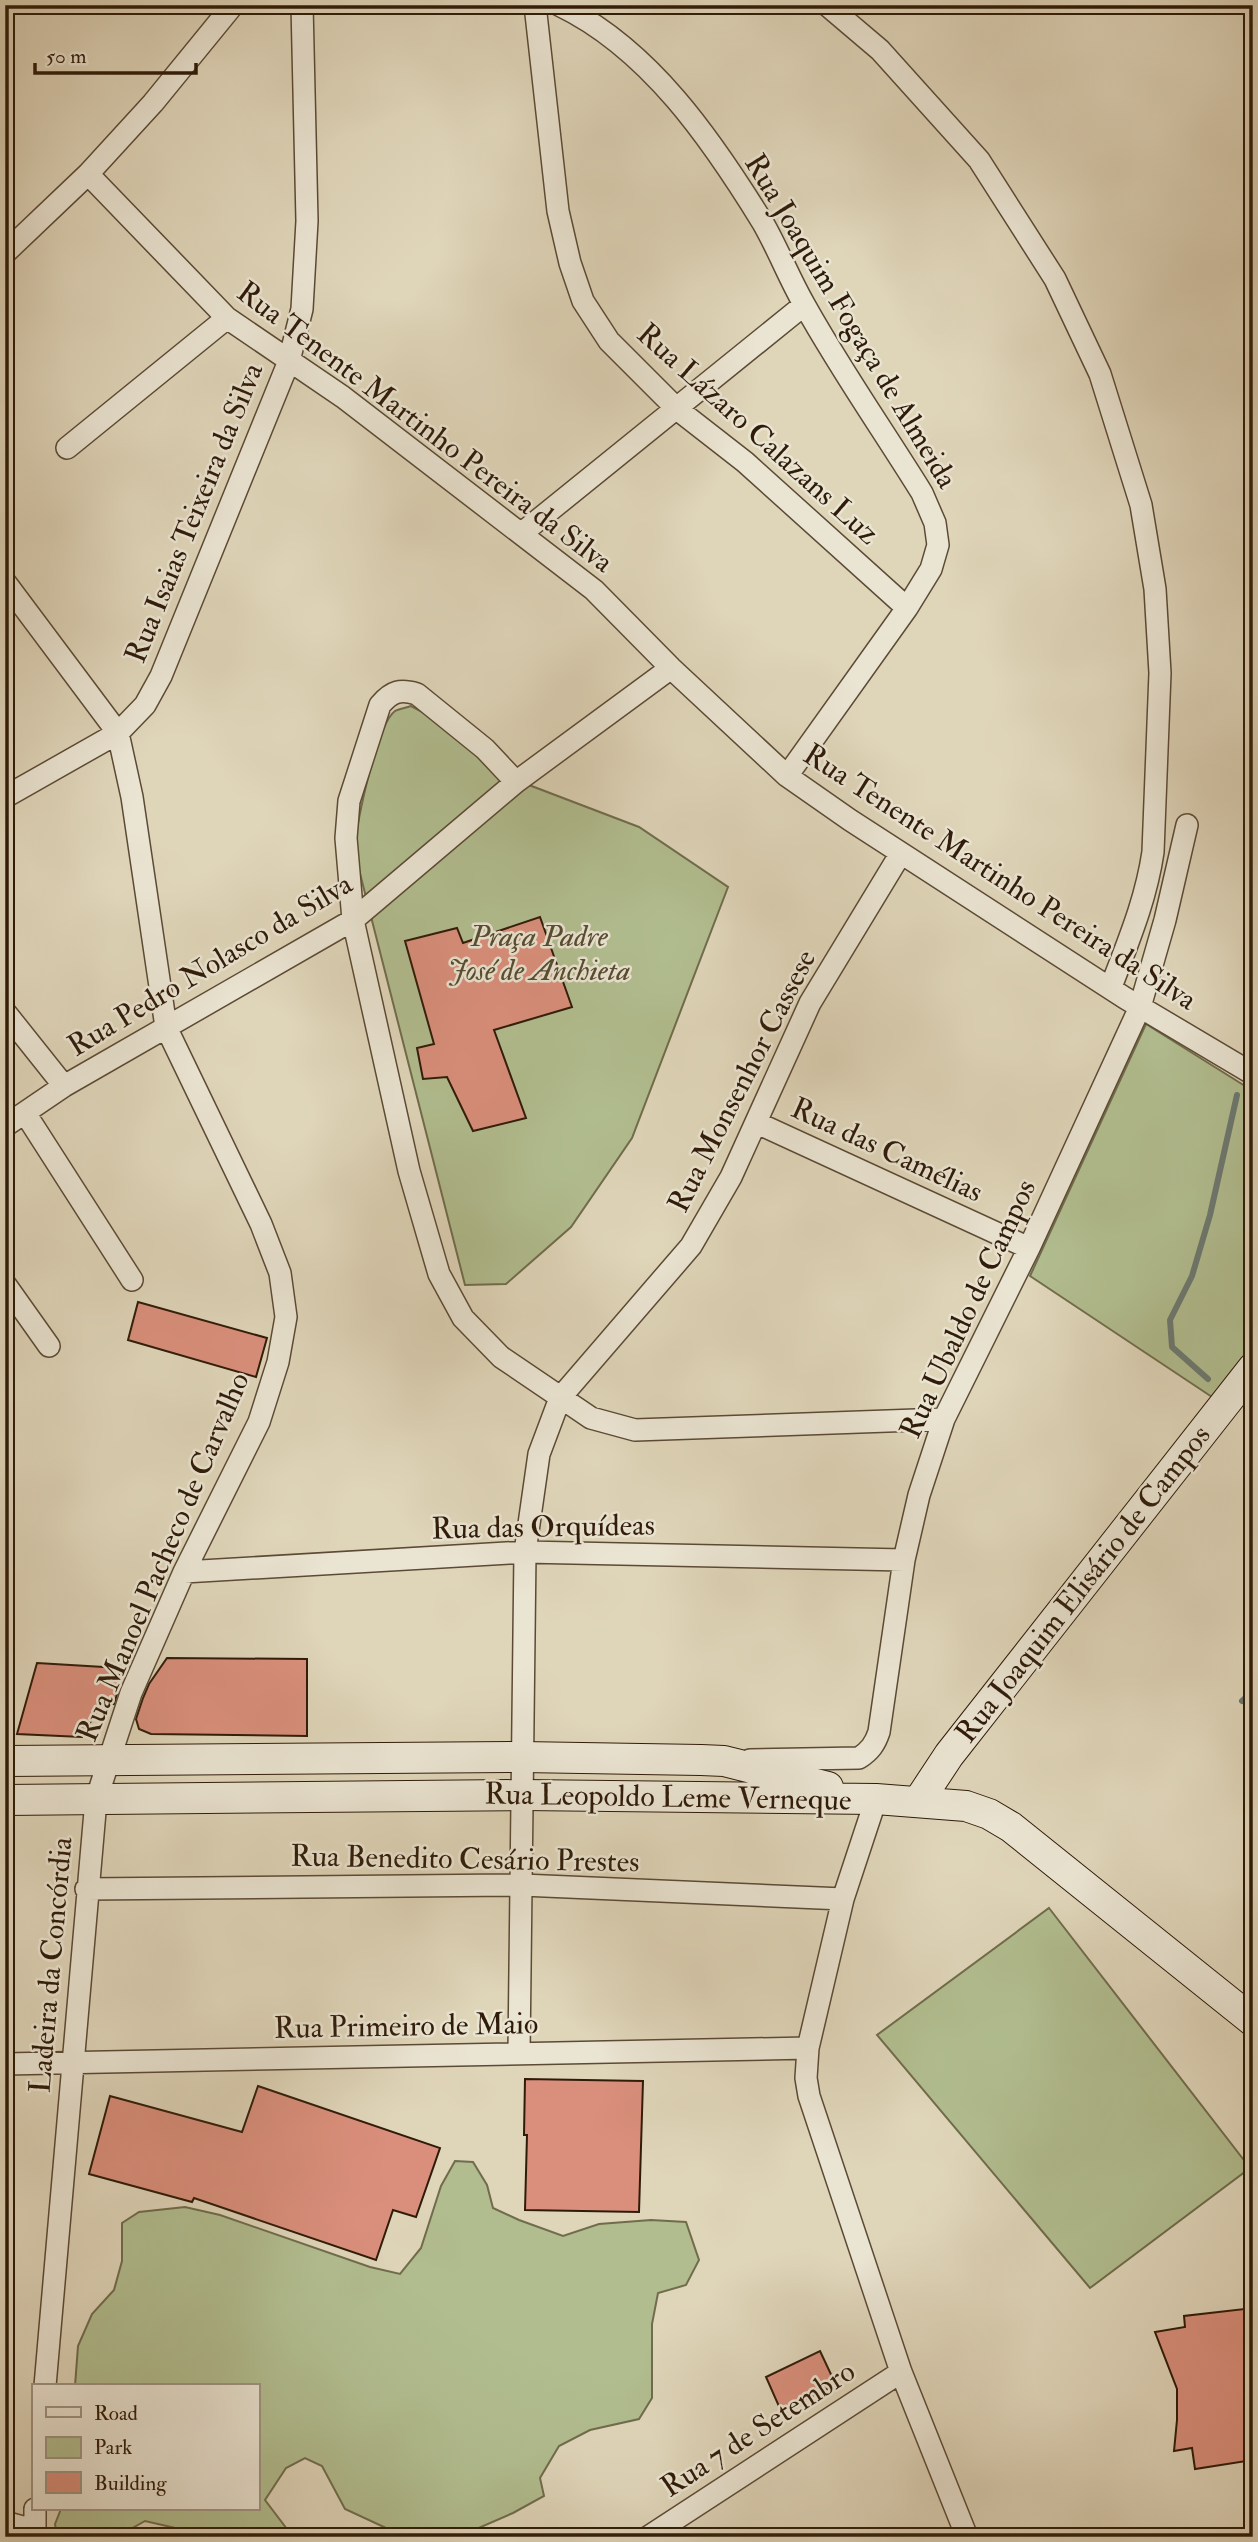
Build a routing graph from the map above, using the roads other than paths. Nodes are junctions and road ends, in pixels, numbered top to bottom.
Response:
1 (233, 5) edge
2 (302, 5) edge
3 (536, 5) edge
4 (559, 5) edge
5 (827, 5) edge
6 (88, 174) junction
7 (5, 253) edge
8 (804, 304) junction
9 (226, 318) junction
10 (289, 361) junction
11 (677, 409) junction
12 (67, 447) dead end
13 (522, 533) junction
14 (5, 582) edge
15 (907, 608) junction
16 (671, 668) junction
17 (118, 733) junction
18 (787, 776) junction
19 (516, 782) junction
20 (5, 797) edge
21 (1186, 825) dead end
22 (901, 853) junction
23 (354, 920) junction
24 (1111, 987) junction
25 (1140, 1007) junction
26 (5, 1012) edge
27 (166, 1027) junction
28 (1253, 1074) edge
29 (64, 1086) junction
30 (25, 1113) junction
31 (757, 1123) junction
32 (5, 1126) edge
33 (1029, 1248) junction
34 (132, 1280) dead end
35 (5, 1284) edge
36 (49, 1346) dead end
37 (1253, 1368) edge
38 (561, 1398) junction
39 (944, 1419) junction
40 (525, 1552) junction
41 (904, 1560) junction
42 (184, 1572) junction
43 (523, 1757) junction
44 (5, 1761) edge
45 (724, 1761) junction
46 (107, 1762) junction
47 (523, 1795) junction
48 (876, 1799) junction
49 (5, 1800) edge
50 (96, 1800) junction
51 (918, 1802) junction
52 (522, 1885) junction
53 (86, 1889) junction
54 (843, 1899) junction
55 (1253, 2021) edge
56 (808, 2048) junction
57 (519, 2053) junction
58 (72, 2062) junction
59 (5, 2064) edge
60 (901, 2372) junction
61 (45, 2384) edge
62 (35, 2510) edge
63 (5, 2522) edge
64 (34, 2534) edge
65 (648, 2537) edge
66 (967, 2537) edge

1 - 6 street
2 - 10 street, Rua Isaias Teixeira da Silva
3 - 11 street, Rua Lázaro Calazans Luz
4 - 8 street, Rua Joaquim Fogaça de Almeida
5 - 24 street
6 - 7 street
6 - 9 street, Rua Tenente Martinho Pereira da Silva
8 - 11 street
8 - 15 street, Rua Joaquim Fogaça de Almeida
9 - 10 street, Rua Tenente Martinho Pereira da Silva
9 - 12 street
10 - 13 street, Rua Tenente Martinho Pereira da Silva
10 - 17 street, Rua Isaias Teixeira da Silva
11 - 13 street
11 - 15 street, Rua Lázaro Calazans Luz
13 - 16 street, Rua Tenente Martinho Pereira da Silva
14 - 17 street
15 - 18 street, Rua Joaquim Fogaça de Almeida
16 - 18 street, Rua Tenente Martinho Pereira da Silva
16 - 19 street, Rua Pedro Nolasco da Silva
17 - 20 street, Rua Isaias Teixeira da Silva
17 - 27 street, Rua Manoel Pacheco de Carvalho
18 - 22 street, Rua Tenente Martinho Pereira da Silva
19 - 23 street, Rua Pedro Nolasco da Silva
19 - 23 street
21 - 25 street, Rua Ubaldo de Campos
22 - 24 street, Rua Tenente Martinho Pereira da Silva
22 - 31 street, Rua Monsenhor Cassese
23 - 27 street, Rua Pedro Nolasco da Silva
23 - 38 street
24 - 25 street, Rua Tenente Martinho Pereira da Silva
25 - 28 street, Rua Tenente Martinho Pereira da Silva
25 - 33 street, Rua Ubaldo de Campos
26 - 29 street
27 - 29 street, Rua Pedro Nolasco da Silva
27 - 42 street, Rua Manoel Pacheco de Carvalho
29 - 30 street, Rua Pedro Nolasco da Silva
30 - 32 street, Rua Pedro Nolasco da Silva
30 - 34 street
31 - 33 street, Rua das Camélias
31 - 38 street, Rua Monsenhor Cassese
33 - 39 street, Rua Ubaldo de Campos
35 - 36 street
37 - 51 main road, Rua Joaquim Elisário de Campos
38 - 39 street
38 - 40 street, Rua Monsenhor Cassese
39 - 41 street, Rua Ubaldo de Campos
40 - 41 street, Rua das Orquídeas
40 - 42 street, Rua das Orquídeas
40 - 43 street, Rua Monsenhor Cassese
41 - 45 street, Rua Ubaldo de Campos
42 - 46 street, Rua Manoel Pacheco de Carvalho
43 - 45 main road, Rua Leopoldo Leme Verneque
43 - 46 main road, Rua Leopoldo Leme Verneque
43 - 47 street, Rua Monsenhor Cassese
44 - 46 main road, Rua Leopoldo Leme Verneque
45 - 48 main road, Rua Leopoldo Leme Verneque
46 - 50 street, Rua Manoel Pacheco de Carvalho
47 - 48 main road, Rua Leopoldo Leme Verneque
47 - 50 main road, Rua Leopoldo Leme Verneque
47 - 52 street, Rua Monsenhor Cassese
48 - 51 main road
48 - 54 street
49 - 50 main road, Rua Leopoldo Leme Verneque
50 - 53 street, Ladeira da Concórdia
51 - 55 main road
52 - 53 street, Rua Benedito Cesário Prestes
52 - 54 street, Rua Benedito Cesário Prestes
52 - 57 street, Rua Monsenhor Cassese
53 - 58 street, Ladeira da Concórdia
54 - 56 street
56 - 57 street, Rua Primeiro de Maio
56 - 60 street
57 - 58 street, Rua Primeiro de Maio
58 - 59 street, Rua Primeiro de Maio
58 - 61 street, Ladeira da Concórdia
60 - 65 street, Rua 7 de Setembro
60 - 66 street
62 - 64 street
63 - 64 street

